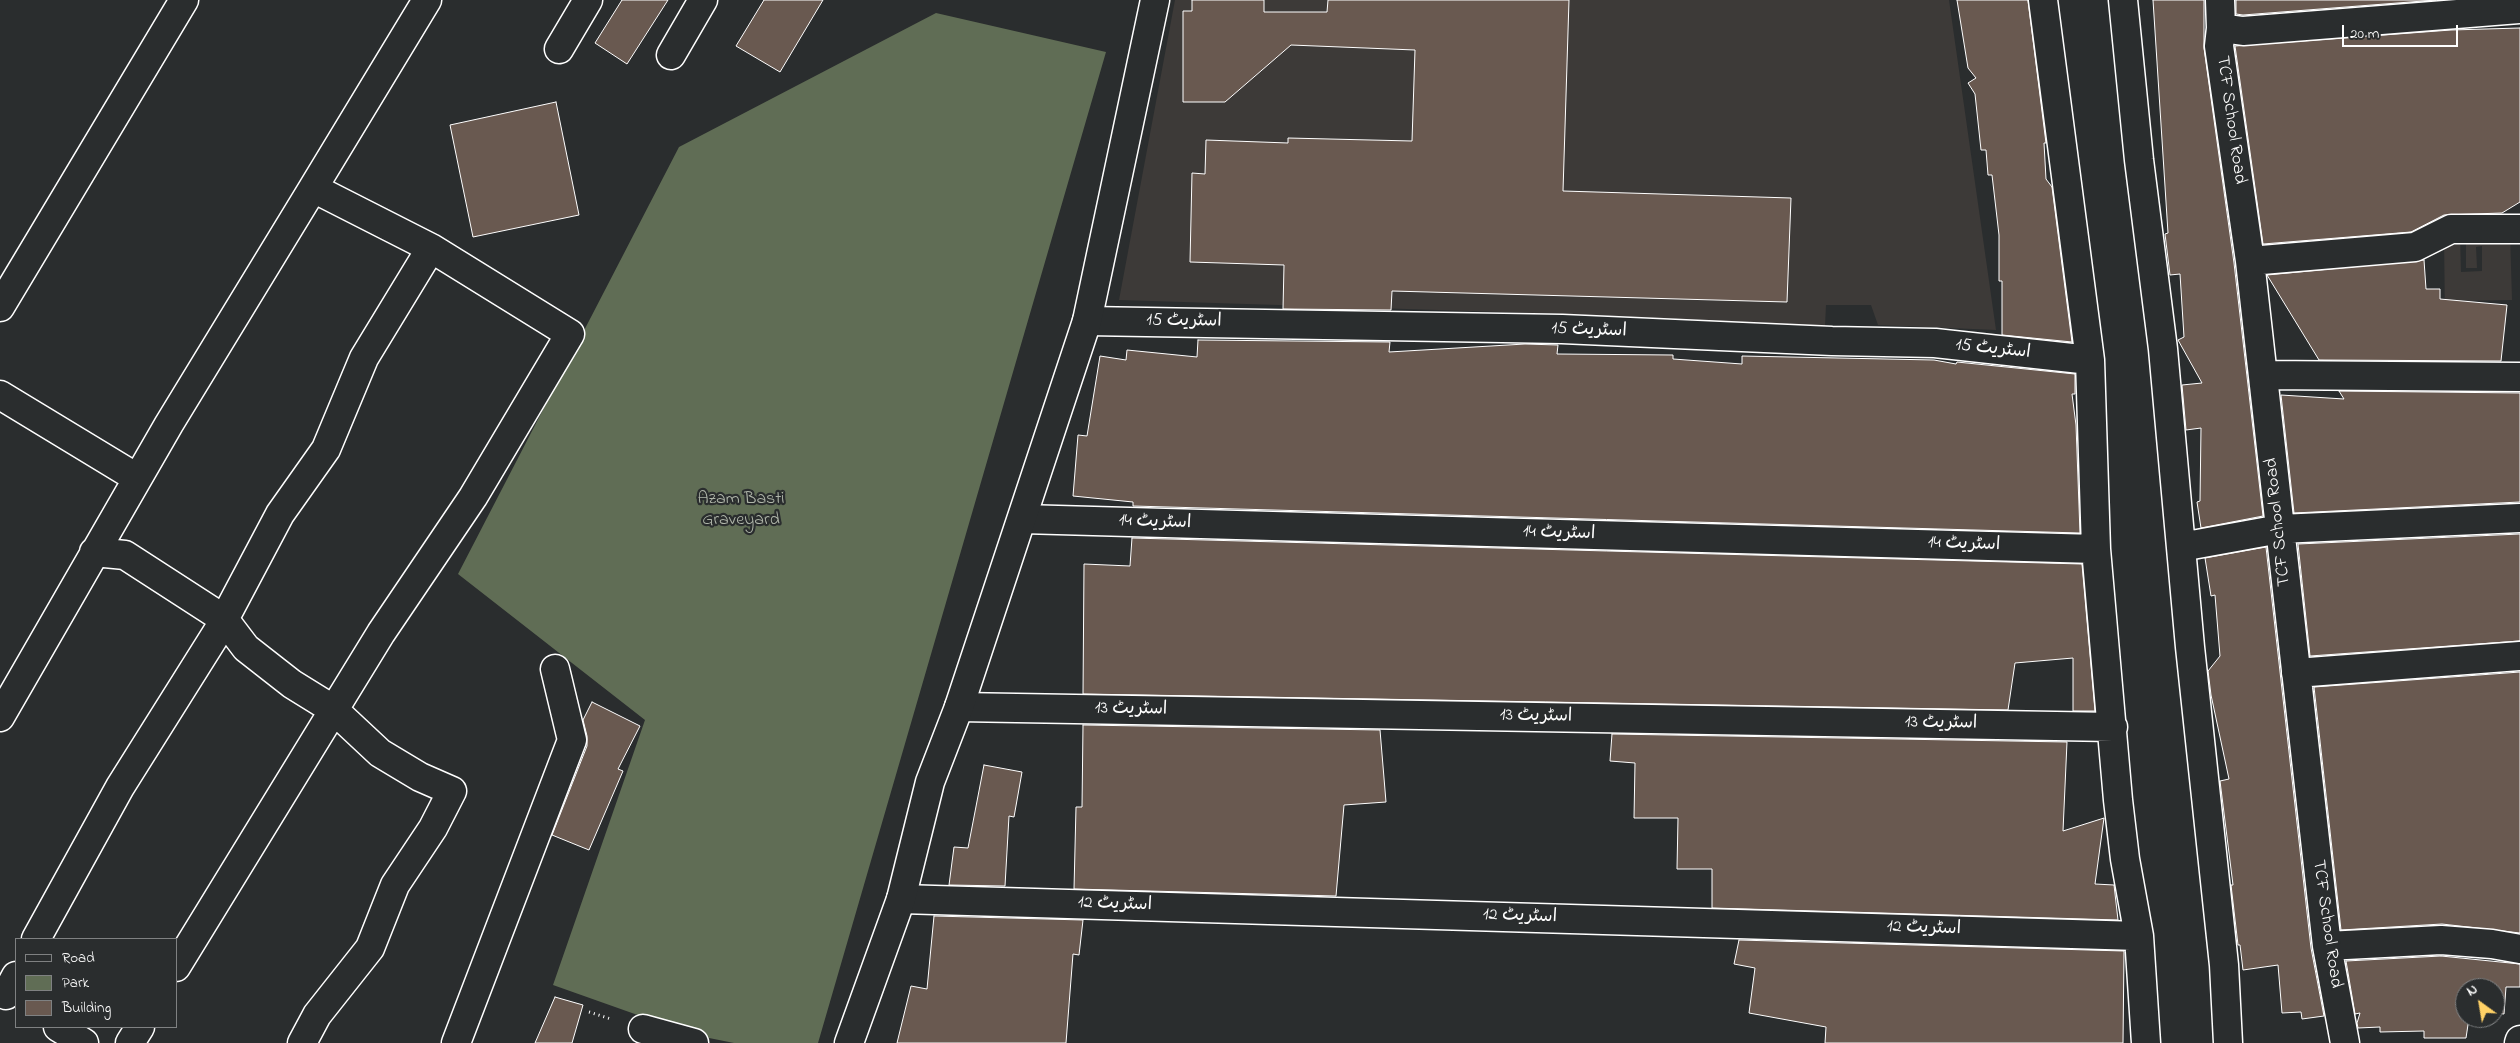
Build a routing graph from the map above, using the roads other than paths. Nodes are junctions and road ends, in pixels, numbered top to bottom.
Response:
1 (184, 0) edge
2 (588, 0) edge
3 (703, 0) edge
4 (1155, 0) edge
5 (2043, 0) edge
6 (2123, 0) edge
7 (2220, 0) edge
8 (420, 2) edge
9 (2520, 9) edge
10 (2222, 28) junction
11 (559, 49) dead end
12 (671, 54) dead end
13 (313, 188) junction
14 (2520, 229) edge
15 (431, 248) junction
16 (2250, 261) junction
17 (0, 307) edge
18 (1087, 320) junction
19 (2090, 360) junction
20 (2263, 375) junction
21 (2520, 377) edge
22 (0, 395) edge
23 (137, 478) junction
24 (2520, 518) edge
25 (1022, 519) junction
26 (2280, 529) junction
27 (2181, 547) junction
28 (2096, 549) junction
29 (94, 552) junction
30 (224, 619) junction
31 (2520, 656) edge
32 (555, 669) dead end
33 (2296, 673) junction
34 (959, 707) junction
35 (334, 710) junction
36 (0, 717) edge
37 (2112, 727) junction
38 (900, 899) junction
39 (2139, 936) junction
40 (37, 938) edge
41 (2327, 946) junction
42 (2520, 949) edge
43 (178, 964) edge
44 (60, 1028) edge
45 (139, 1028) edge
46 (643, 1029) dead end
47 (84, 1043) edge
48 (130, 1043) edge
49 (302, 1043) edge
50 (456, 1043) edge
51 (694, 1043) edge
52 (849, 1043) edge
53 (2146, 1043) edge
54 (2228, 1043) edge
55 (2345, 1043) edge

1 - 17 street
2 - 11 street
3 - 12 street
4 - 18 street
5 - 19 street
6 - 27 street
7 - 10 street, TCF School Road
8 - 13 street
9 - 10 street
10 - 16 street, TCF School Road
13 - 15 street
13 - 23 street
14 - 16 street
15 - 30 street
15 - 35 street
16 - 20 street, TCF School Road
18 - 19 street, اسٹریٹ 15
18 - 25 street
19 - 28 street
20 - 21 street
20 - 26 street, TCF School Road
22 - 23 street
23 - 29 street
24 - 26 street
25 - 28 street, اسٹریٹ 14
25 - 34 street
26 - 27 street
26 - 33 street, TCF School Road
27 - 54 street
28 - 37 street
29 - 30 street
29 - 36 street
30 - 35 street
30 - 40 street
31 - 33 street
32 - 50 street
33 - 41 street, TCF School Road
34 - 37 street, اسٹریٹ 13
34 - 38 street
35 - 43 street
35 - 49 street
37 - 39 street
38 - 39 street, اسٹریٹ 12
38 - 52 street
39 - 53 street
41 - 42 street
41 - 55 street, TCF School Road
44 - 47 street
45 - 48 street
46 - 51 street

